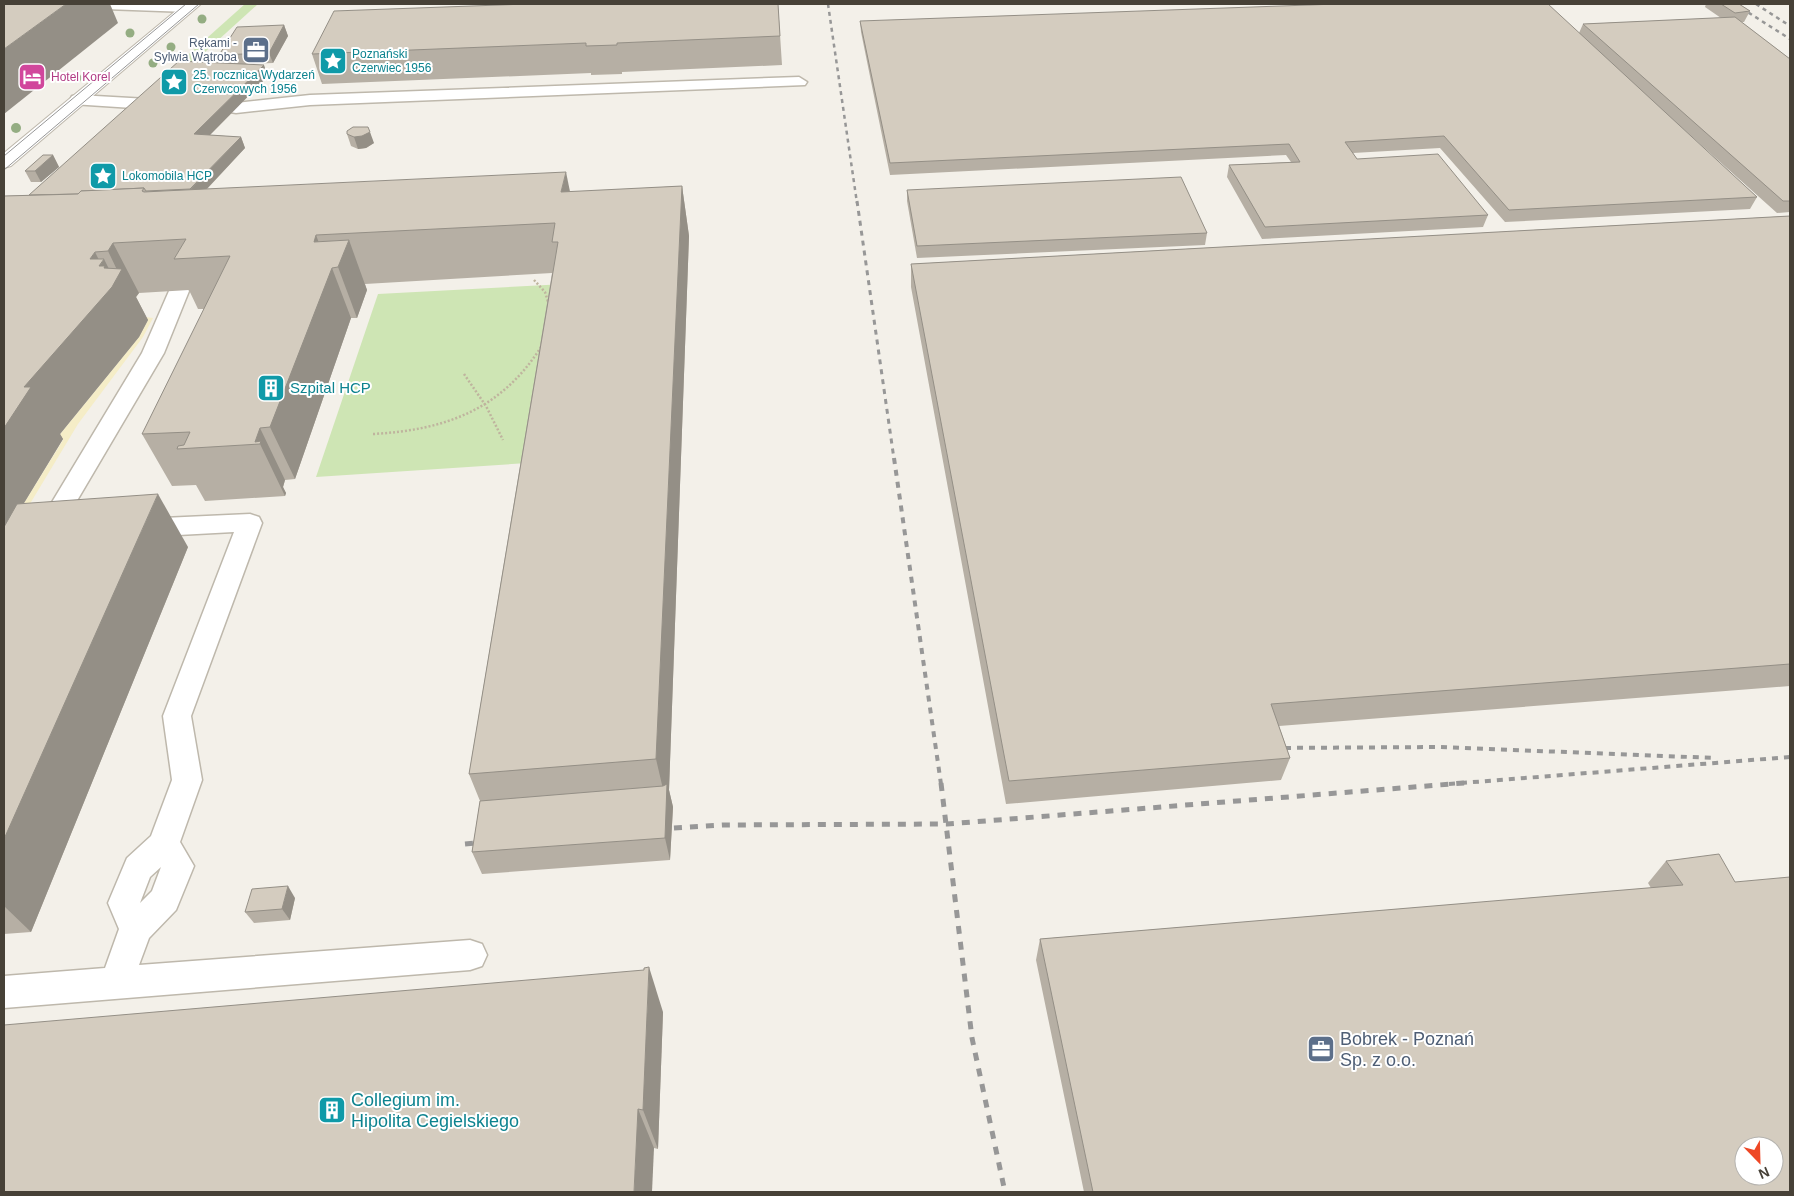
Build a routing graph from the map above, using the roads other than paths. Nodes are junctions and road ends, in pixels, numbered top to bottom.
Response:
1 (77, 4) edge
2 (190, 6) edge
3 (799, 82) dead end
4 (78, 100) junction
5 (148, 104) edge
6 (236, 108) edge
7 (4, 162) edge
8 (179, 291) edge
9 (114, 529) edge
10 (75, 531) edge
11 (470, 955) dead end
12 (117, 982) junction
13 (4, 992) edge

1 - 2 lane
2 - 4 street
3 - 6 lane
4 - 5 lane
4 - 7 street
8 - 10 lane
9 - 12 lane
11 - 12 lane
12 - 13 lane

